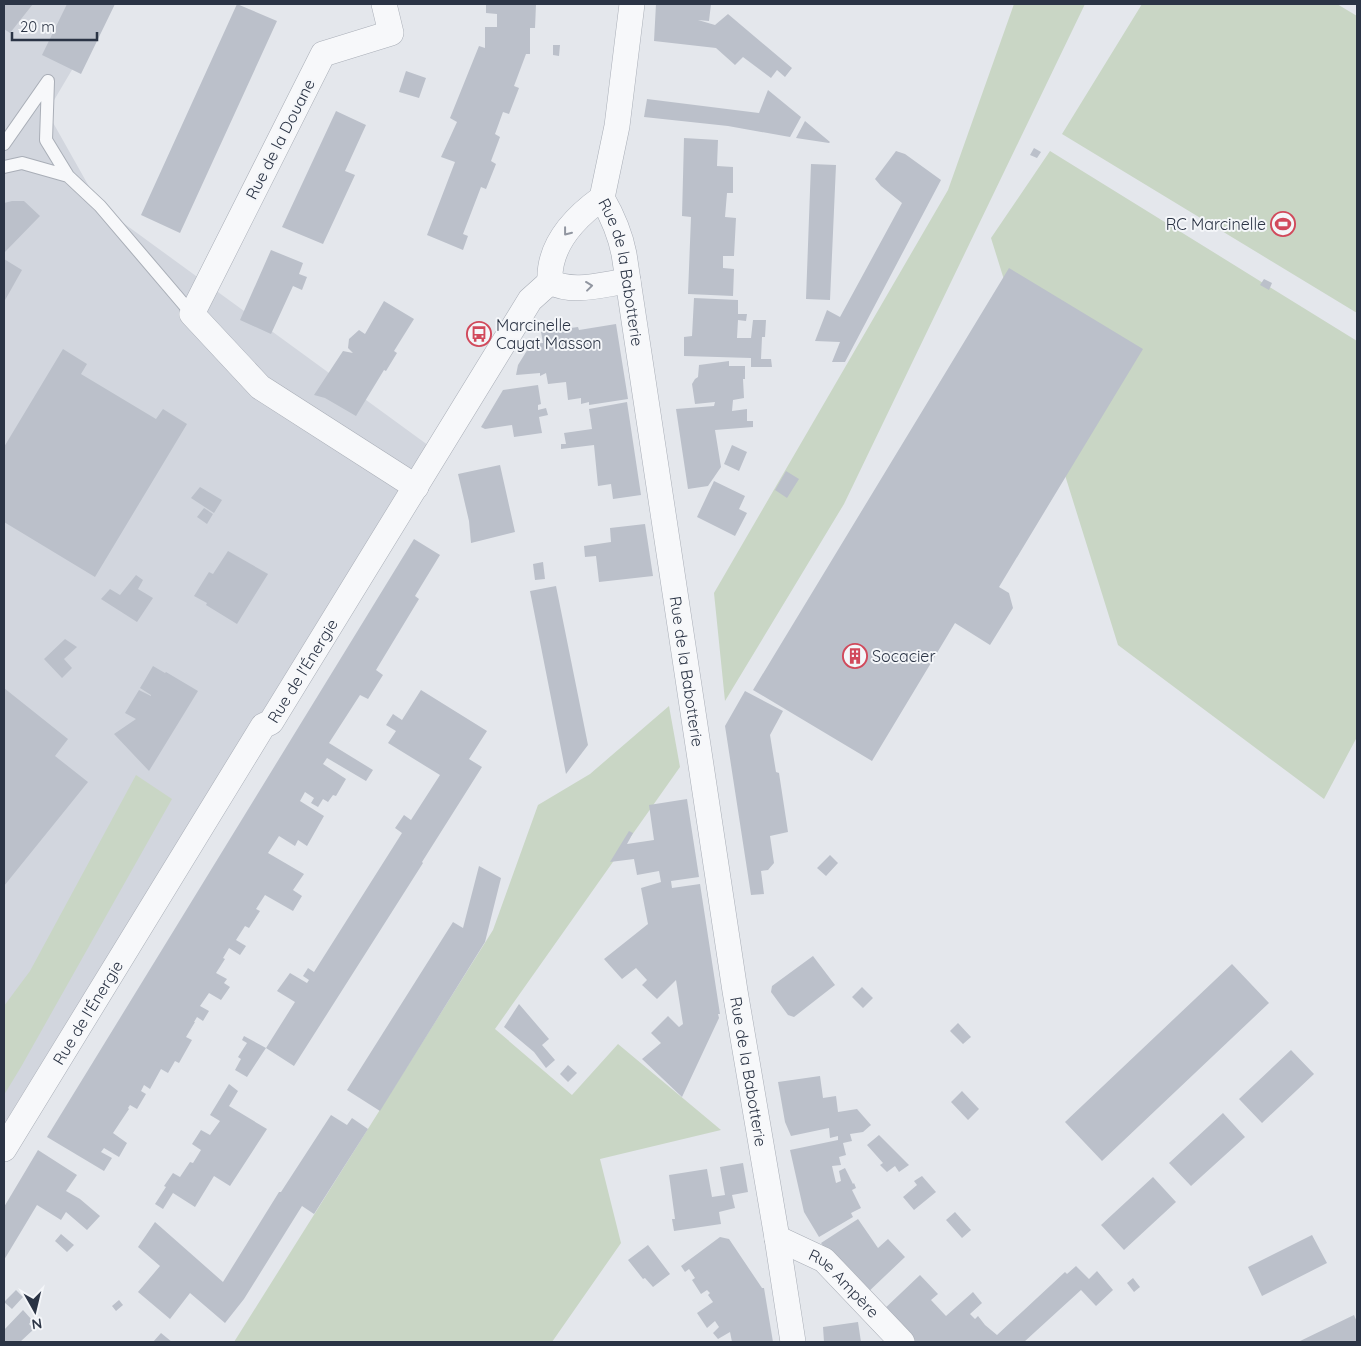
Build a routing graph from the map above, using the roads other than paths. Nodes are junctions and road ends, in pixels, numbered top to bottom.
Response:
1 (384, 4) edge
2 (632, 4) edge
3 (4, 144) edge
4 (4, 168) edge
5 (68, 176) junction
6 (602, 198) junction
7 (628, 281) junction
8 (550, 282) junction
9 (192, 314) junction
10 (416, 487) junction
11 (4, 1149) edge
12 (777, 1238) junction
13 (793, 1342) edge
14 (902, 1342) edge

1 - 9 street, Rue de la Douane
2 - 6 street, Rue de la Babotterie
3 - 5 lane
4 - 5 lane
5 - 9 lane
6 - 7 street, Rue de la Babotterie
6 -> 8 street
8 -> 7 street
7 - 12 street, Rue de la Babotterie
8 - 10 street, Rue de l'Énergie
9 - 10 street
10 - 11 street, Rue de l'Énergie
12 - 13 street, Rue de la Babotterie
12 - 14 street, Rue Ampère

